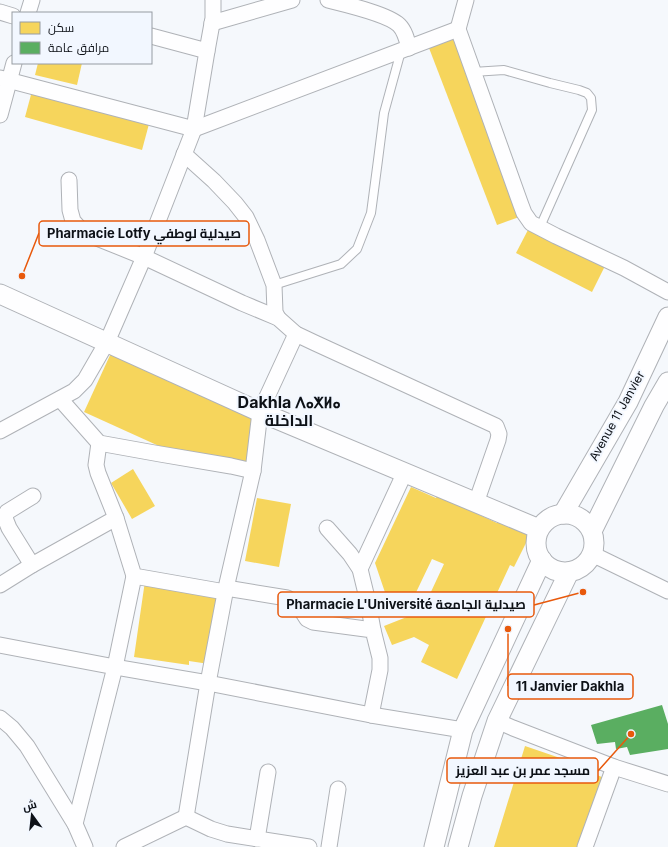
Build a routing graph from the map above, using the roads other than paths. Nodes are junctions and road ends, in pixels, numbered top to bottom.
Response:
1 (32, 0) edge
2 (213, 0) edge
3 (292, 0) edge
4 (328, 0) edge
5 (466, 0) edge
6 (0, 12) edge
7 (28, 12) edge
8 (12, 16) edge
9 (212, 23) junction
10 (458, 30) junction
11 (152, 36) edge
12 (405, 49) junction
13 (206, 51) junction
14 (13, 64) edge
15 (473, 72) junction
16 (4, 80) edge
17 (0, 115) edge
18 (194, 129) junction
19 (184, 154) junction
20 (69, 180) dead end
21 (540, 227) junction
22 (144, 257) junction
23 (274, 285) junction
24 (668, 292) edge
25 (0, 294) edge
26 (278, 318) junction
27 (668, 318) edge
28 (296, 334) junction
29 (107, 342) junction
30 (666, 388) edge
31 (60, 399) junction
32 (260, 412) junction
33 (0, 431) edge
34 (99, 443) junction
35 (253, 471) junction
36 (405, 472) junction
37 (33, 496) dead end
38 (476, 503) junction
39 (563, 514) junction
40 (116, 518) junction
41 (328, 528) dead end
42 (539, 529) junction
43 (592, 531) junction
44 (592, 554) junction
45 (542, 560) junction
46 (32, 565) junction
47 (360, 569) junction
48 (569, 572) junction
49 (134, 576) junction
50 (0, 585) edge
51 (225, 590) junction
52 (668, 591) edge
53 (373, 630) junction
54 (0, 645) edge
55 (115, 667) junction
56 (208, 683) junction
57 (371, 715) junction
58 (0, 718) edge
59 (497, 721) junction
60 (463, 730) junction
61 (614, 767) junction
62 (268, 772) dead end
63 (668, 784) edge
64 (338, 789) dead end
65 (186, 817) junction
66 (74, 824) junction
67 (257, 839) junction
68 (85, 847) edge
69 (124, 847) edge
70 (309, 847) edge
71 (329, 847) edge
72 (434, 847) edge
73 (458, 847) edge
74 (585, 847) edge

1 - 7 street
2 - 9 street
3 - 9 street
4 - 12 street
5 - 10 street
6 - 8 street
9 - 13 street
10 - 12 street
10 - 15 street
11 - 13 street
12 - 18 street
12 - 23 lane
13 - 18 street
14 - 16 street
15 - 21 street
15 - 21 lane
16 - 17 street
16 - 18 street
18 - 19 street
19 - 22 street
19 - 23 street
20 - 22 street
21 - 24 street
22 - 26 street
22 - 29 street
23 - 26 street
25 - 29 street
26 - 28 street
27 - 39 street, Avenue 11 Janvier
28 - 32 street
28 - 38 street
29 - 31 street
29 - 32 street
30 - 43 street
31 - 33 street
31 - 34 street
32 - 35 street
32 - 36 street
34 - 35 street
34 - 40 street
35 - 51 street
36 - 38 street
36 - 47 street
37 - 46 street
38 - 42 street
39 - 42 street
39 - 43 street
40 - 46 street
40 - 49 street
41 - 47 street
42 - 45 street
43 - 44 street
44 - 48 street
44 - 52 street
45 - 48 street
45 - 60 street
46 - 50 street
47 - 53 street
48 - 59 street
49 - 51 street
49 - 55 street
51 - 53 street
51 - 56 street
53 - 57 street
54 - 55 street
55 - 56 street
55 - 66 street
56 - 57 street
56 - 65 street
57 - 60 street
58 - 66 street
59 - 61 street
59 - 73 street
60 - 72 street
61 - 63 street
61 - 74 street
62 - 67 street
64 - 71 street
65 - 67 street
65 - 69 street
66 - 68 street
67 - 70 street

